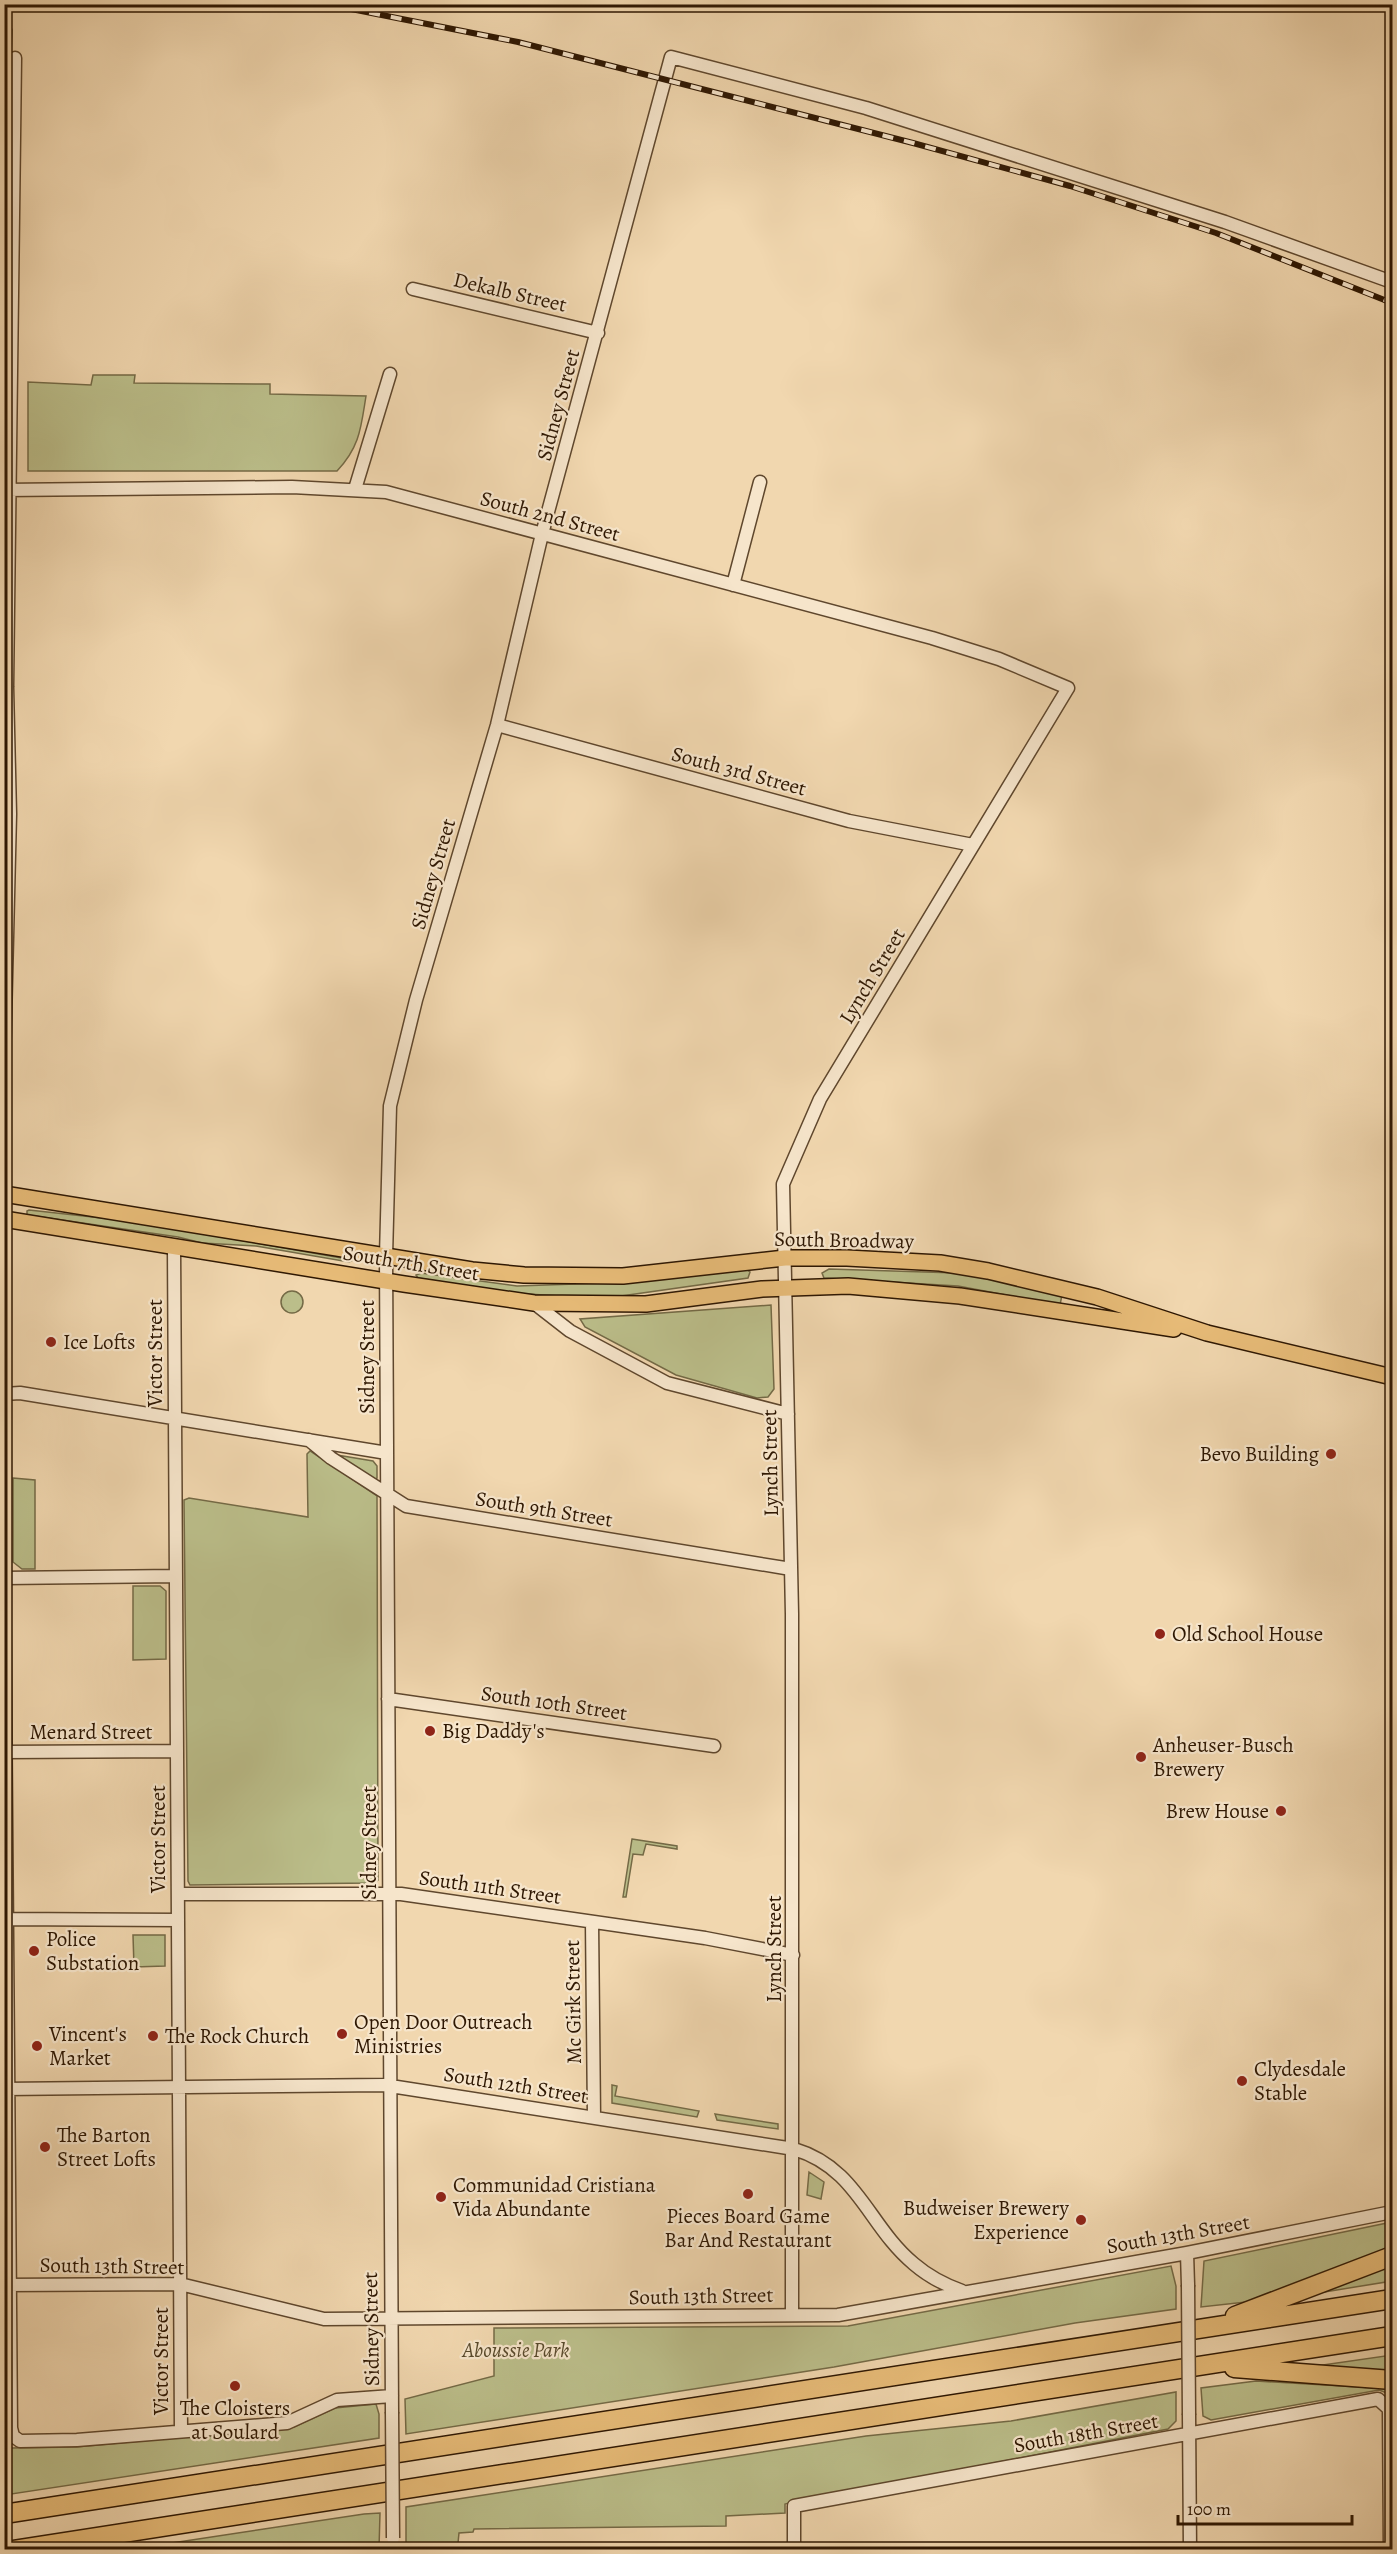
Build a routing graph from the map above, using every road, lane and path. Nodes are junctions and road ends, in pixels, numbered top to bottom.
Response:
1 (15, 58) dead end
2 (1392, 282) edge
3 (413, 289) dead end
4 (598, 333) junction
5 (390, 374) dead end
6 (760, 482) dead end
7 (355, 489) junction
8 (8, 490) edge
9 (542, 534) junction
10 (733, 585) junction
11 (6, 687) edge
12 (1068, 688) joint
13 (497, 725) junction
14 (974, 845) junction
15 (4, 1061) edge
16 (4, 1194) edge
17 (4, 1218) edge
18 (174, 1247) junction
19 (386, 1256) junction
20 (786, 1258) junction
21 (472, 1270) joint
22 (387, 1281) junction
23 (786, 1288) junction
24 (534, 1303) junction
25 (1207, 1333) junction
26 (1392, 1377) edge
27 (4, 1394) edge
28 (788, 1413) junction
29 (175, 1418) junction
30 (309, 1440) junction
31 (387, 1453) junction
32 (387, 1496) junction
33 (4, 1567) edge
34 (791, 1569) junction
35 (176, 1576) junction
36 (5, 1578) edge
37 (388, 1698) junction
38 (714, 1746) dead end
39 (177, 1751) junction
40 (5, 1752) edge
41 (388, 1893) junction
42 (178, 1894) junction
43 (6, 1919) edge
44 (178, 1920) junction
45 (592, 1922) junction
46 (793, 1955) junction
47 (389, 2086) junction
48 (178, 2087) junction
49 (7, 2089) edge
50 (594, 2117) junction
51 (794, 2149) junction
52 (1392, 2212) edge
53 (1187, 2253) junction
54 (1392, 2256) edge
55 (180, 2283) junction
56 (7, 2284) edge
57 (962, 2291) junction
58 (1392, 2299) edge
59 (792, 2315) junction
60 (390, 2320) junction
61 (1206, 2328) junction
62 (1392, 2336) edge
63 (1202, 2366) junction
64 (1392, 2379) edge
65 (392, 2396) junction
66 (181, 2430) junction
67 (1189, 2434) junction
68 (4, 2514) edge
69 (393, 2544) edge
70 (15, 2550) edge
71 (794, 2550) edge
72 (1190, 2550) edge
73 (1390, 2550) edge

1 - 8 street
2 - 4 street, Sidney Street
3 - 4 street, Dekalb Street
4 - 9 street, Sidney Street
5 - 7 street
6 - 10 street
7 - 8 street, South 2nd Street
7 - 9 street, South 2nd Street
8 - 11 street
9 - 10 street, South 2nd Street
9 - 13 street, Sidney Street
10 - 12 street, South 2nd Street
11 - 15 street
12 - 14 street, Lynch Street
13 - 14 street, South 3rd Street
13 - 19 street, Sidney Street
14 - 20 street, Lynch Street
16 - 19 main road, South 7th Street
17 - 18 main road, South 7th Street
18 - 22 main road, South 7th Street
18 - 29 street, Victor Street
19 - 21 main road, South 7th Street
19 - 22 street, Sidney Street
20 - 21 main road, South Broadway
20 - 23 street, Lynch Street
20 - 25 main road, South Broadway
22 - 24 main road, South 7th Street
22 - 31 street, Sidney Street
23 - 24 main road, South Broadway
23 - 25 main road, South Broadway
23 - 28 street, Lynch Street
24 - 28 street, South 7th Street
25 - 26 main road, South Broadway
27 - 29 street, South 9th Street
28 - 34 street, Lynch Street
29 - 30 street, South 9th Street
29 - 35 street, Victor Street
30 - 31 street, South 9th Street
30 - 32 street, South 9th Street
31 - 32 street, Sidney Street
32 - 34 street, South 9th Street
32 - 37 street, Sidney Street
33 - 36 street
34 - 46 street, Lynch Street
35 - 36 street
35 - 39 street, Victor Street
36 - 40 street
37 - 38 street, South 10th Street
37 - 41 street, Sidney Street
39 - 40 street, Menard Street
39 - 42 street, Victor Street
40 - 43 street
41 - 42 street, South 11th Street
41 - 45 street, South 11th Street
41 - 47 street, Sidney Street
42 - 44 street, Victor Street
43 - 44 street
43 - 49 street
44 - 48 street, Victor Street
45 - 46 street, South 11th Street
45 - 50 street, Mc Girk Street
46 - 51 street, Lynch Street
47 - 48 street, South 12th Street
47 - 50 street, South 12th Street
47 - 60 street, Sidney Street
48 - 49 street, South 12th Street
48 - 55 street, Victor Street
49 - 56 street
50 - 51 street, South 12th Street
51 - 57 street, South 12th Street
51 - 59 street, Lynch Street
52 - 53 street, South 13th Street
53 - 57 street, South 13th Street
53 - 67 street, bridge
54 - 61 highway
55 - 56 street, South 13th Street
55 - 60 street, South 13th Street
55 - 66 street, Victor Street
56 - 66 street
57 - 59 street, South 13th Street
58 - 61 highway
59 - 60 street, South 13th Street
60 - 65 street, Sidney Street
61 - 68 highway
62 - 63 highway
63 - 64 highway
63 - 70 highway
65 - 66 street
65 - 69 street, Sidney Street, bridge
67 - 71 street, South 18th Street
67 - 72 street
67 - 73 street, South 18th Street

